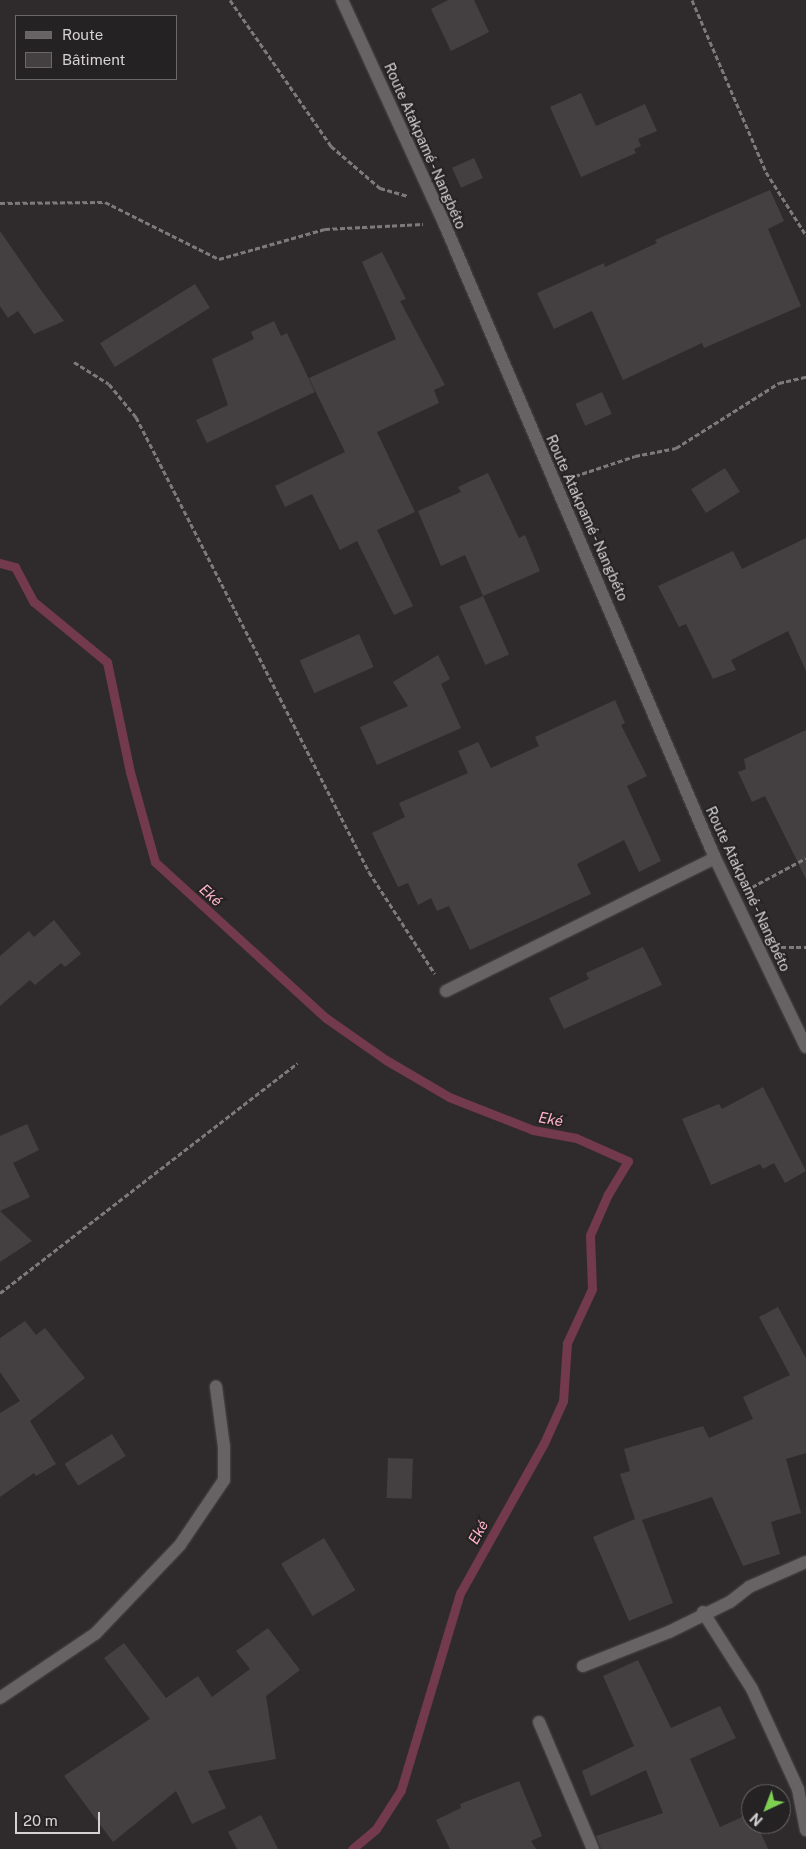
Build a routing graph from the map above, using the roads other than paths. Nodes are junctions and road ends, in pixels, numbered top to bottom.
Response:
1 (342, 0) edge
2 (715, 858) junction
3 (446, 991) road end
4 (806, 1046) edge
5 (216, 1387) dead end
6 (806, 1562) edge
7 (703, 1612) junction
8 (583, 1666) dead end
9 (0, 1698) edge
10 (539, 1722) dead end
11 (806, 1830) edge
12 (593, 1849) edge

1 - 2 street, Route Atakpamé - Nangbéto
2 - 3 street
2 - 4 street, Route Atakpamé - Nangbéto
5 - 9 street
6 - 7 street
7 - 8 street
7 - 11 street
10 - 12 street

